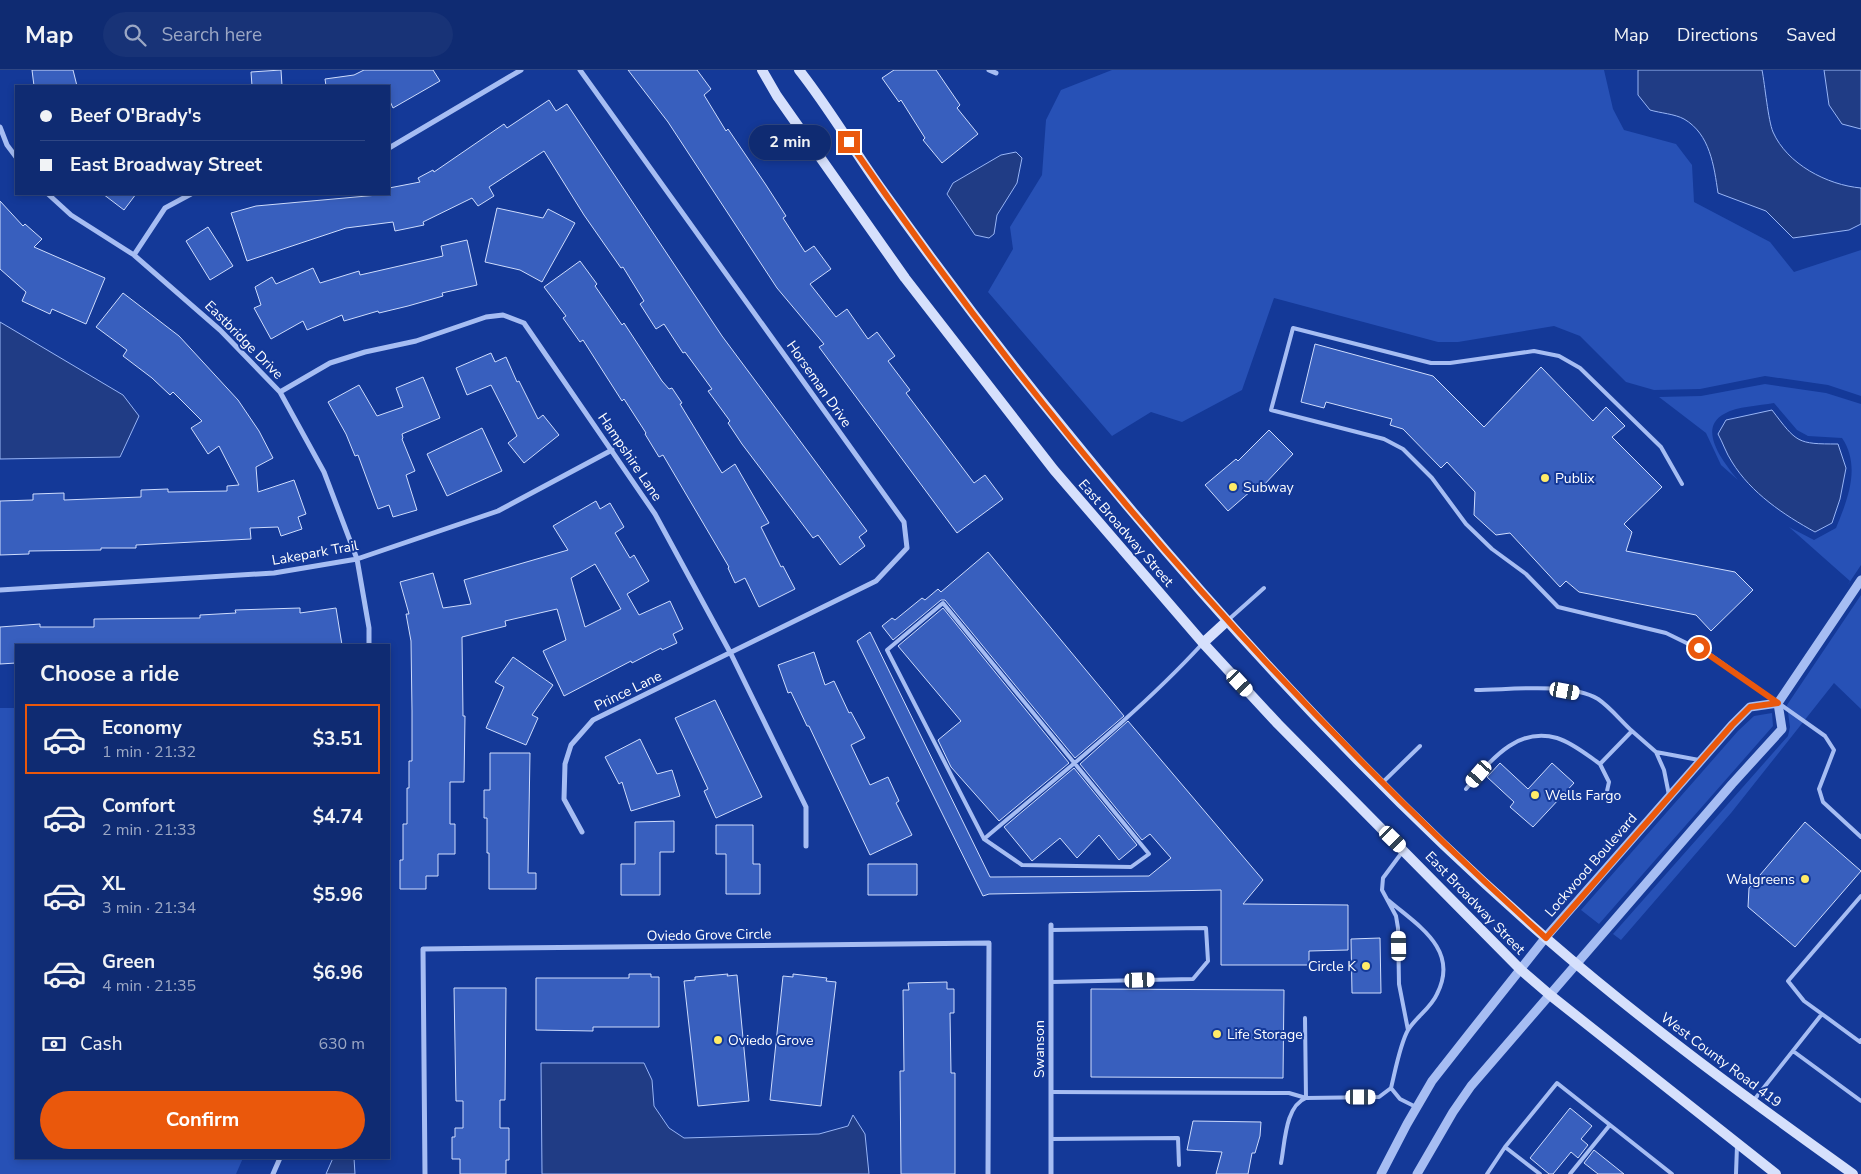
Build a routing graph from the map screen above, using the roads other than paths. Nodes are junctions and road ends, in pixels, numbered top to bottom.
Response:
1 (521, 70) edge
2 (580, 70) edge
3 (762, 70) edge
4 (799, 70) edge
5 (989, 70) edge
6 (996, 74) dead end
7 (0, 127) edge
8 (390, 147) edge
9 (15, 156) edge
10 (49, 195) edge
11 (189, 195) edge
12 (134, 255) junction
13 (280, 392) junction
14 (612, 450) junction
15 (1682, 484) dead end
16 (357, 559) junction
17 (1861, 580) edge
18 (1264, 588) dead end
19 (0, 590) edge
20 (1227, 621) junction
21 (1203, 643) junction
22 (369, 644) edge
23 (731, 654) junction
24 (1476, 690) dead end
25 (1778, 703) junction
26 (1632, 731) junction
27 (1420, 746) dead end
28 (1656, 752) junction
29 (1701, 760) junction
30 (1073, 763) junction
31 (1600, 764) junction
32 (1382, 783) junction
33 (1466, 789) dead end
34 (1607, 791) dead end
35 (1669, 796) junction
36 (582, 832) dead end
37 (1861, 838) edge
38 (984, 839) junction
39 (806, 846) dead end
40 (1404, 850) junction
41 (1861, 896) edge
42 (1388, 900) junction
43 (1402, 912) junction
44 (1396, 916) junction
45 (1051, 928) joint
46 (1546, 938) junction
47 (1576, 963) junction
48 (1521, 970) junction
49 (1051, 982) junction
50 (1550, 996) junction
51 (1822, 1014) junction
52 (1305, 1018) dead end
53 (1408, 1030) junction
54 (1860, 1041) edge
55 (1793, 1051) junction
56 (1391, 1088) junction
57 (1051, 1092) junction
58 (1306, 1098) junction
59 (1861, 1101) edge
60 (1753, 1102) junction
61 (1417, 1107) junction
62 (1609, 1126) junction
63 (1051, 1139) junction
64 (1737, 1143) junction
65 (1505, 1148) junction
66 (280, 1159) edge
67 (1281, 1163) dead end
68 (1180, 1165) dead end
69 (272, 1174) edge
70 (425, 1174) edge
71 (988, 1174) edge
72 (1051, 1174) edge
73 (1381, 1174) edge
74 (1417, 1174) edge
75 (1487, 1174) edge
76 (1540, 1174) edge
77 (1570, 1174) edge
78 (1672, 1174) edge
79 (1736, 1174) edge
80 (1776, 1174) edge
81 (1853, 1174) edge

1 - 8 street
2 - 23 street, Horseman Drive
3 - 21 main road, East Broadway Street
4 - 20 main road, East Broadway Street
5 - 6 street
7 - 9 street
10 - 12 street, Eastbridge Drive
11 - 12 street
12 - 13 street, Eastbridge Drive
13 - 14 street, Hampshire Lane
13 - 16 street, Eastbridge Drive
14 - 16 street, Lakepark Trail
14 - 23 street, Hampshire Lane
15 - 25 lane
16 - 19 street, Lakepark Trail
16 - 22 street, Eastbridge Drive
17 - 25 street
18 - 20 lane
20 - 21 main road
20 - 32 main road, East Broadway Street
21 - 30 lane
21 - 40 main road, East Broadway Street
23 - 36 street, Prince Lane
23 - 39 street, Hampshire Lane
24 - 26 lane
25 - 29 street, Lockwood Boulevard
25 - 37 lane
25 - 47 street
26 - 28 lane
26 - 31 lane
27 - 32 lane
28 - 29 lane
28 - 35 lane
29 - 35 street, Lockwood Boulevard
30 - 38 lane
30 - 38 lane
30 - 38 lane
31 - 33 lane
31 - 34 lane
32 - 46 main road, East Broadway Street
35 - 46 street, Lockwood Boulevard
40 - 42 lane
40 - 48 main road, East Broadway Street
41 - 51 lane
42 - 43 lane
42 - 44 lane
43 - 44 lane
43 - 53 lane
44 - 53 lane
45 - 49 street, Swanson
45 - 49 lane
46 - 47 main road, East Broadway Street
46 - 48 street, Lockwood Boulevard
47 - 50 street
47 - 60 main road, West County Road 419
48 - 50 main road, East Broadway Street
48 - 61 street, Lockwood Boulevard
49 - 57 street, Swanson
50 - 64 main road
50 - 74 street
51 - 54 lane
51 - 55 lane
52 - 58 lane
53 - 56 lane
55 - 59 lane
55 - 60 lane
56 - 58 lane
56 - 61 lane
57 - 58 lane
57 - 63 street, Swanson
58 - 67 lane
60 - 81 main road, West County Road 419
61 - 73 street, Lockwood Boulevard
62 - 65 lane
62 - 77 lane
62 - 78 lane
63 - 68 lane
63 - 72 street, Swanson
64 - 79 lane
64 - 80 main road
65 - 75 lane
65 - 76 lane
66 - 69 street
70 - 71 street, Oviedo Grove Circle

